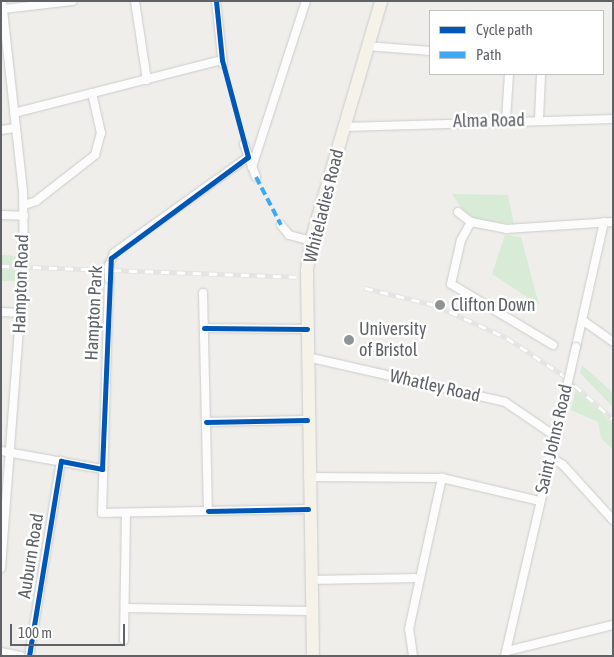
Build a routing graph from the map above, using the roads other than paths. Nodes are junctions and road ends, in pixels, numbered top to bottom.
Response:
1 (73, 1) edge
2 (135, 1) edge
3 (216, 1) edge
4 (306, 1) edge
5 (381, 1) edge
6 (2, 5) edge
7 (367, 46) junction
8 (429, 52) edge
9 (5, 62) edge
10 (508, 75) edge
11 (541, 75) edge
12 (147, 80) junction
13 (92, 93) junction
14 (14, 113) junction
15 (613, 119) edge
16 (506, 120) junction
17 (539, 120) junction
18 (345, 122) junction
19 (16, 128) junction
20 (1, 130) edge
21 (244, 144) dead end
22 (248, 157) junction
23 (252, 167) junction
24 (256, 176) dead end
25 (24, 205) junction
26 (458, 212) dead end
27 (1, 215) edge
28 (24, 216) junction
29 (610, 221) edge
30 (471, 222) junction
31 (281, 225) dead end
32 (311, 241) junction
33 (203, 294) dead end
34 (1, 312) edge
35 (20, 313) junction
36 (582, 320) junction
37 (204, 328) junction
38 (307, 329) junction
39 (613, 342) edge
40 (553, 345) dead end
41 (307, 357) junction
42 (307, 420) junction
43 (206, 422) junction
44 (555, 436) junction
45 (1, 451) edge
46 (11, 451) junction
47 (550, 457) junction
48 (60, 461) junction
49 (102, 469) junction
50 (308, 476) junction
51 (442, 478) junction
52 (540, 501) junction
53 (308, 509) junction
54 (208, 511) junction
55 (4, 514) edge
56 (126, 514) junction
57 (613, 520) edge
58 (1, 568) edge
59 (419, 578) junction
60 (310, 580) junction
61 (126, 608) junction
62 (310, 611) junction
63 (613, 625) edge
64 (124, 640) dead end
65 (1, 652) edge
66 (506, 654) edge
67 (21, 656) edge
68 (30, 656) edge
69 (312, 656) edge
70 (413, 656) edge

1 - 6 street
2 - 12 street
3 - 12 street
4 - 23 street
5 - 7 main road, Whiteladies Road
6 - 9 street, Hampton Road
7 - 8 street
7 - 18 main road, Whiteladies Road
9 - 14 street, Hampton Road
10 - 16 street
11 - 17 street
12 - 13 street
13 - 14 street
13 - 25 street
14 - 19 street, Hampton Road
15 - 17 street, Alma Road
16 - 17 street, Alma Road
16 - 18 street, Alma Road
18 - 32 main road, Whiteladies Road
19 - 20 street
19 - 25 street, Hampton Road
21 - 22 street
22 - 23 street
22 - 49 street, Hampton Park, bridge
23 - 24 street
25 - 28 street, Hampton Road
26 - 30 street
27 - 28 street
28 - 35 street, Hampton Road, bridge
29 - 30 street
29 - 36 street, Saint Johns Road
30 - 40 street
31 - 32 street
32 - 38 main road, Whiteladies Road
33 - 37 street
34 - 35 street
35 - 46 street, Hampton Road
36 - 39 street
36 - 44 street, Saint Johns Road, bridge
37 - 38 street
37 - 43 street
38 - 41 main road, Whiteladies Road
41 - 42 main road, Whiteladies Road
41 - 44 street, Whatley Road
42 - 43 street
42 - 50 main road, Whiteladies Road
43 - 54 street
44 - 47 street, Saint Johns Road
45 - 46 street
46 - 48 street
46 - 55 street, Hampton Road
47 - 52 street, Saint Johns Road
47 - 57 street
48 - 49 street
48 - 68 street, Auburn Road
49 - 56 street, Hampton Park
50 - 51 street
50 - 53 main road, Whiteladies Road
51 - 52 street
51 - 59 street
52 - 66 street, Saint Johns Road
53 - 54 street
53 - 60 main road, Whiteladies Road
54 - 56 street
55 - 58 street, Hampton Road
56 - 61 street
59 - 60 street
59 - 70 street
60 - 62 main road, Whiteladies Road
61 - 62 street
61 - 64 street
62 - 69 main road, Whiteladies Road
63 - 66 street
65 - 67 street

